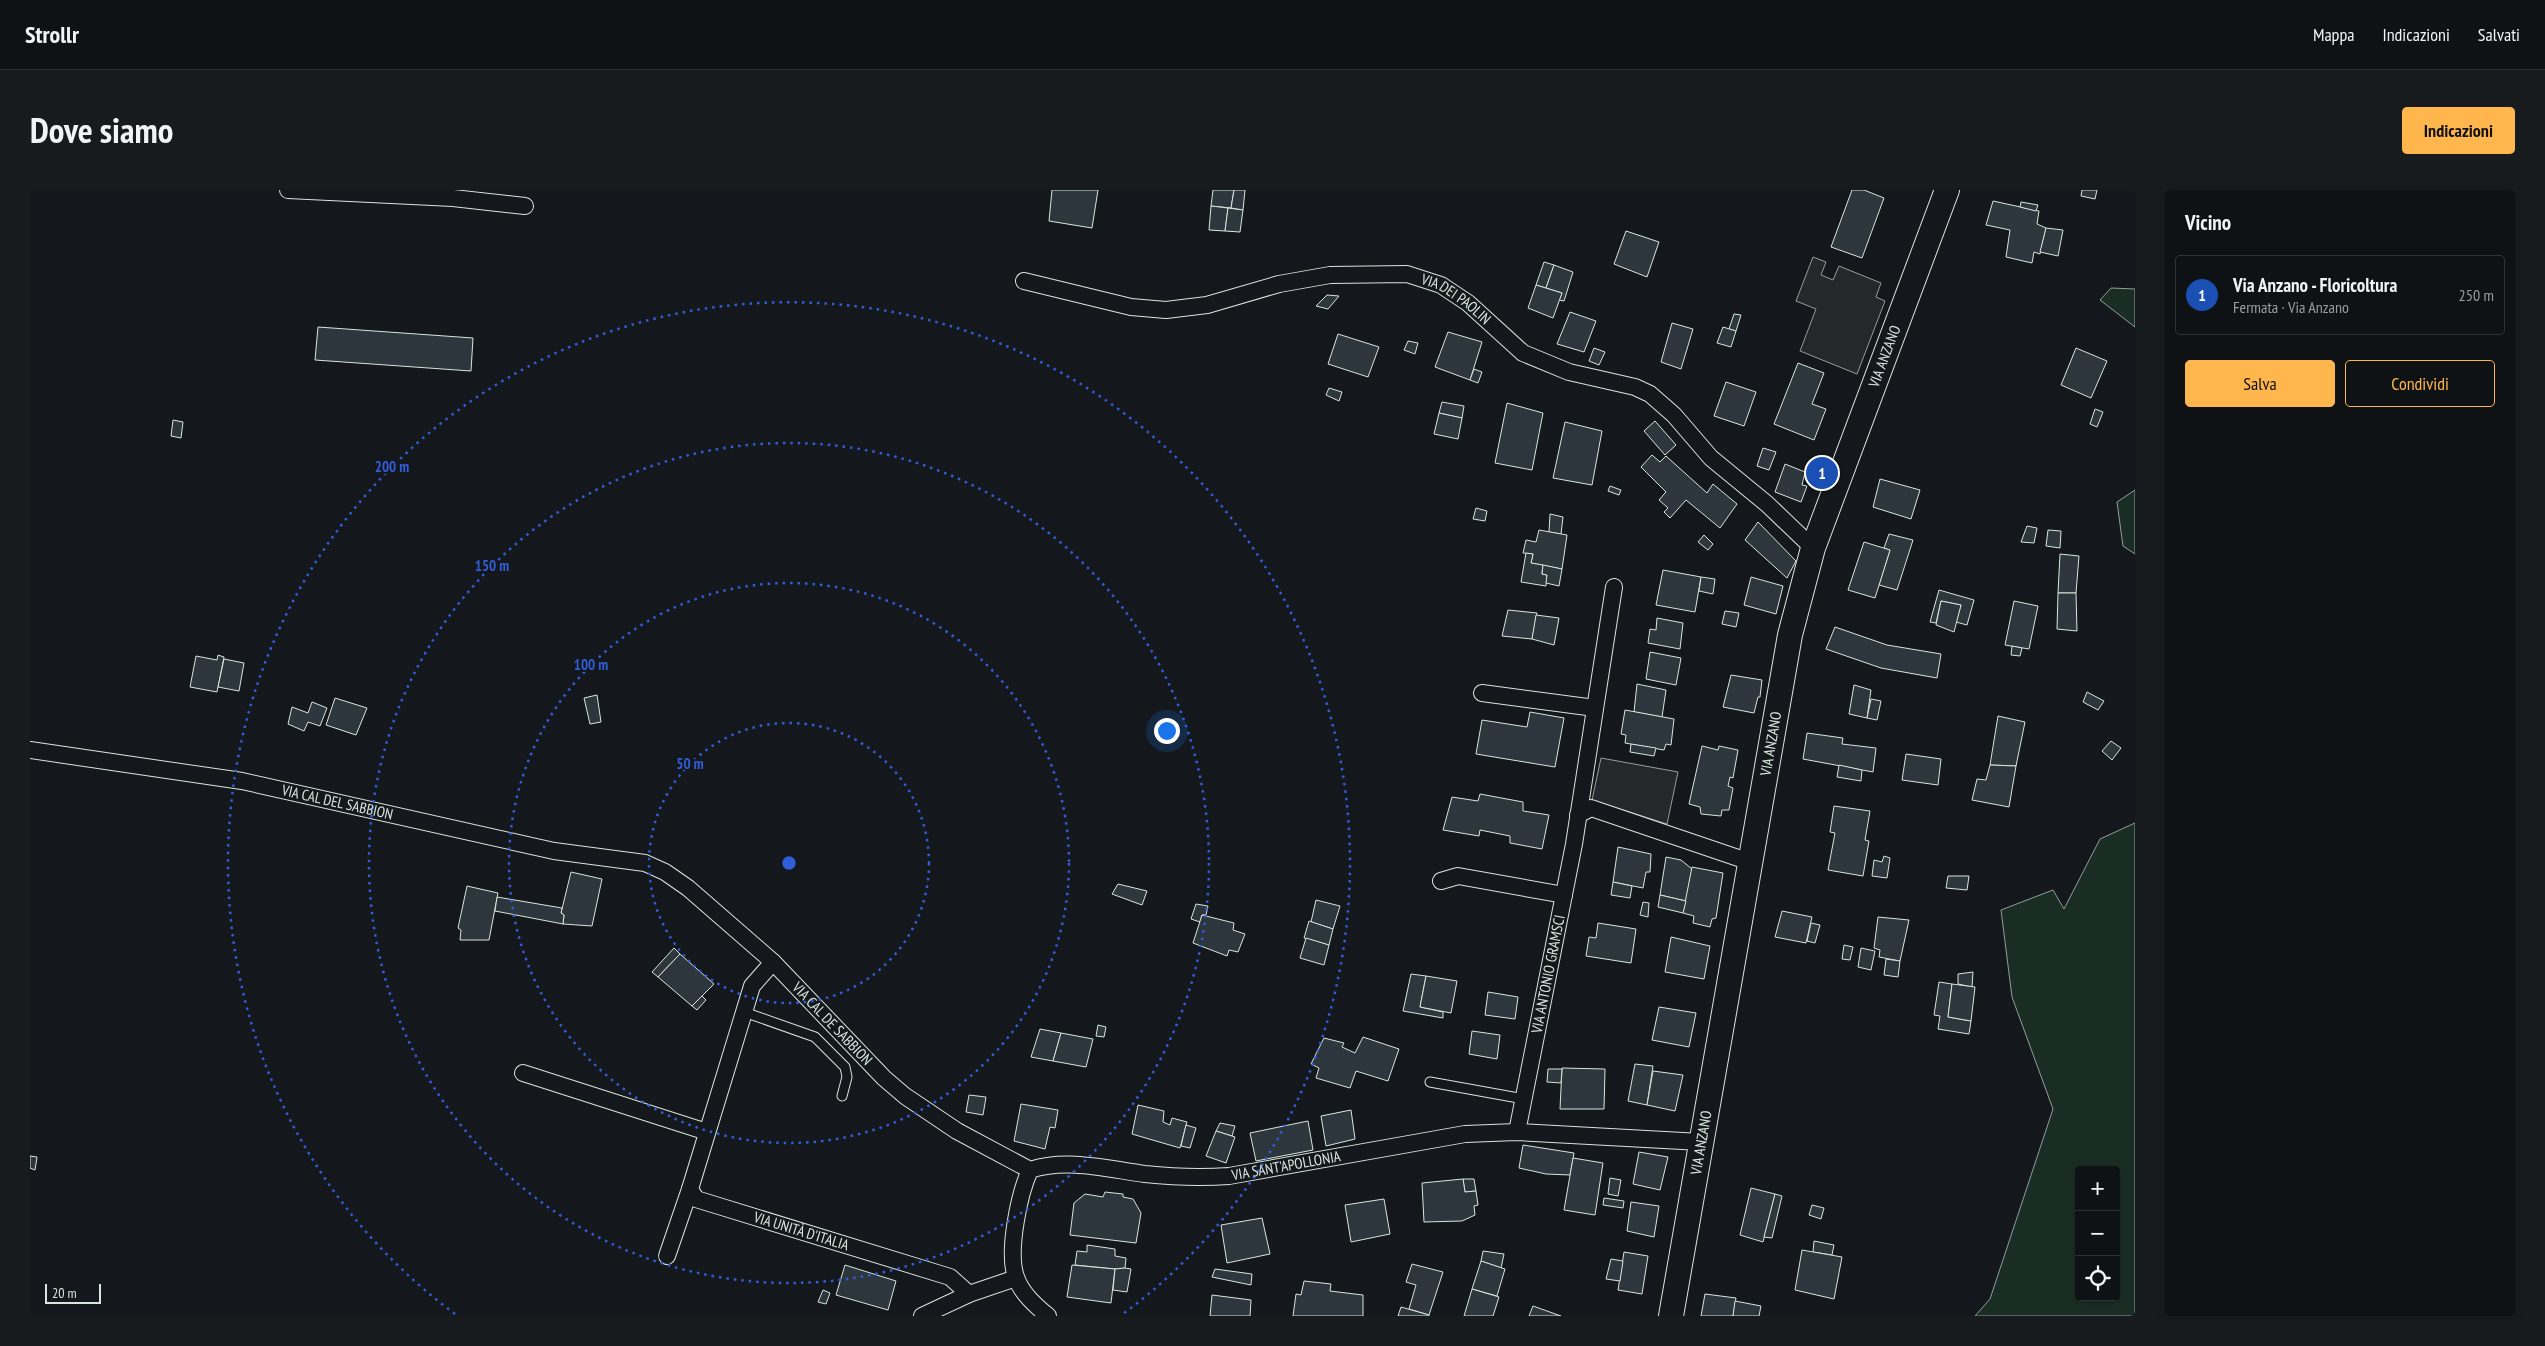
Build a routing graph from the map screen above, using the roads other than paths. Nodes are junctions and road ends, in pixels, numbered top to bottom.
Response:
1 (288, 190) edge
2 (1947, 190) edge
3 (525, 206) dead end
4 (1024, 281) dead end
5 (1813, 548) junction
6 (1614, 587) dead end
7 (1482, 693) dead end
8 (1595, 708) junction
9 (30, 750) edge
10 (1578, 815) junction
11 (1750, 862) junction
12 (645, 863) joint
13 (1441, 881) dead end
14 (1564, 895) junction
15 (773, 962) junction
16 (744, 1012) junction
17 (523, 1073) dead end
18 (1430, 1082) dead end
19 (842, 1096) dead end
20 (1524, 1099) junction
21 (707, 1132) junction
22 (1517, 1132) junction
23 (1701, 1142) junction
24 (1030, 1170) junction
25 (690, 1188) junction
26 (667, 1256) dead end
27 (1016, 1278) junction
28 (969, 1294) junction
29 (922, 1316) edge
30 (1048, 1316) edge
31 (1671, 1316) edge

1 - 3 street
2 - 5 main road, VIA ANZANO
4 - 5 street, VIA DEI PAOLIN
5 - 11 main road, VIA ANZANO
6 - 8 street, VIA ANTONIO GRAMSCI
7 - 8 street
8 - 10 street, VIA ANTONIO GRAMSCI
9 - 12 street, VIA CAL DEL SABBION
10 - 11 street
10 - 14 street, VIA ANTONIO GRAMSCI
11 - 23 main road, VIA ANZANO
12 - 15 street, VIA CAL DE SABBION
13 - 14 street
14 - 20 street, VIA ANTONIO GRAMSCI
15 - 16 street
15 - 24 street, VIA CAL DE SABBION
16 - 19 lane
16 - 21 street
17 - 21 street
18 - 20 lane
20 - 22 street, VIA ANTONIO GRAMSCI
21 - 25 street
22 - 23 street, VIA SANT'APOLLONIA
22 - 24 street, VIA SANT'APOLLONIA
23 - 31 main road, VIA ANZANO
24 - 27 street
25 - 26 street
25 - 28 street, VIA UNITÀ D'ITALIA
27 - 28 street
27 - 30 street
28 - 29 street

